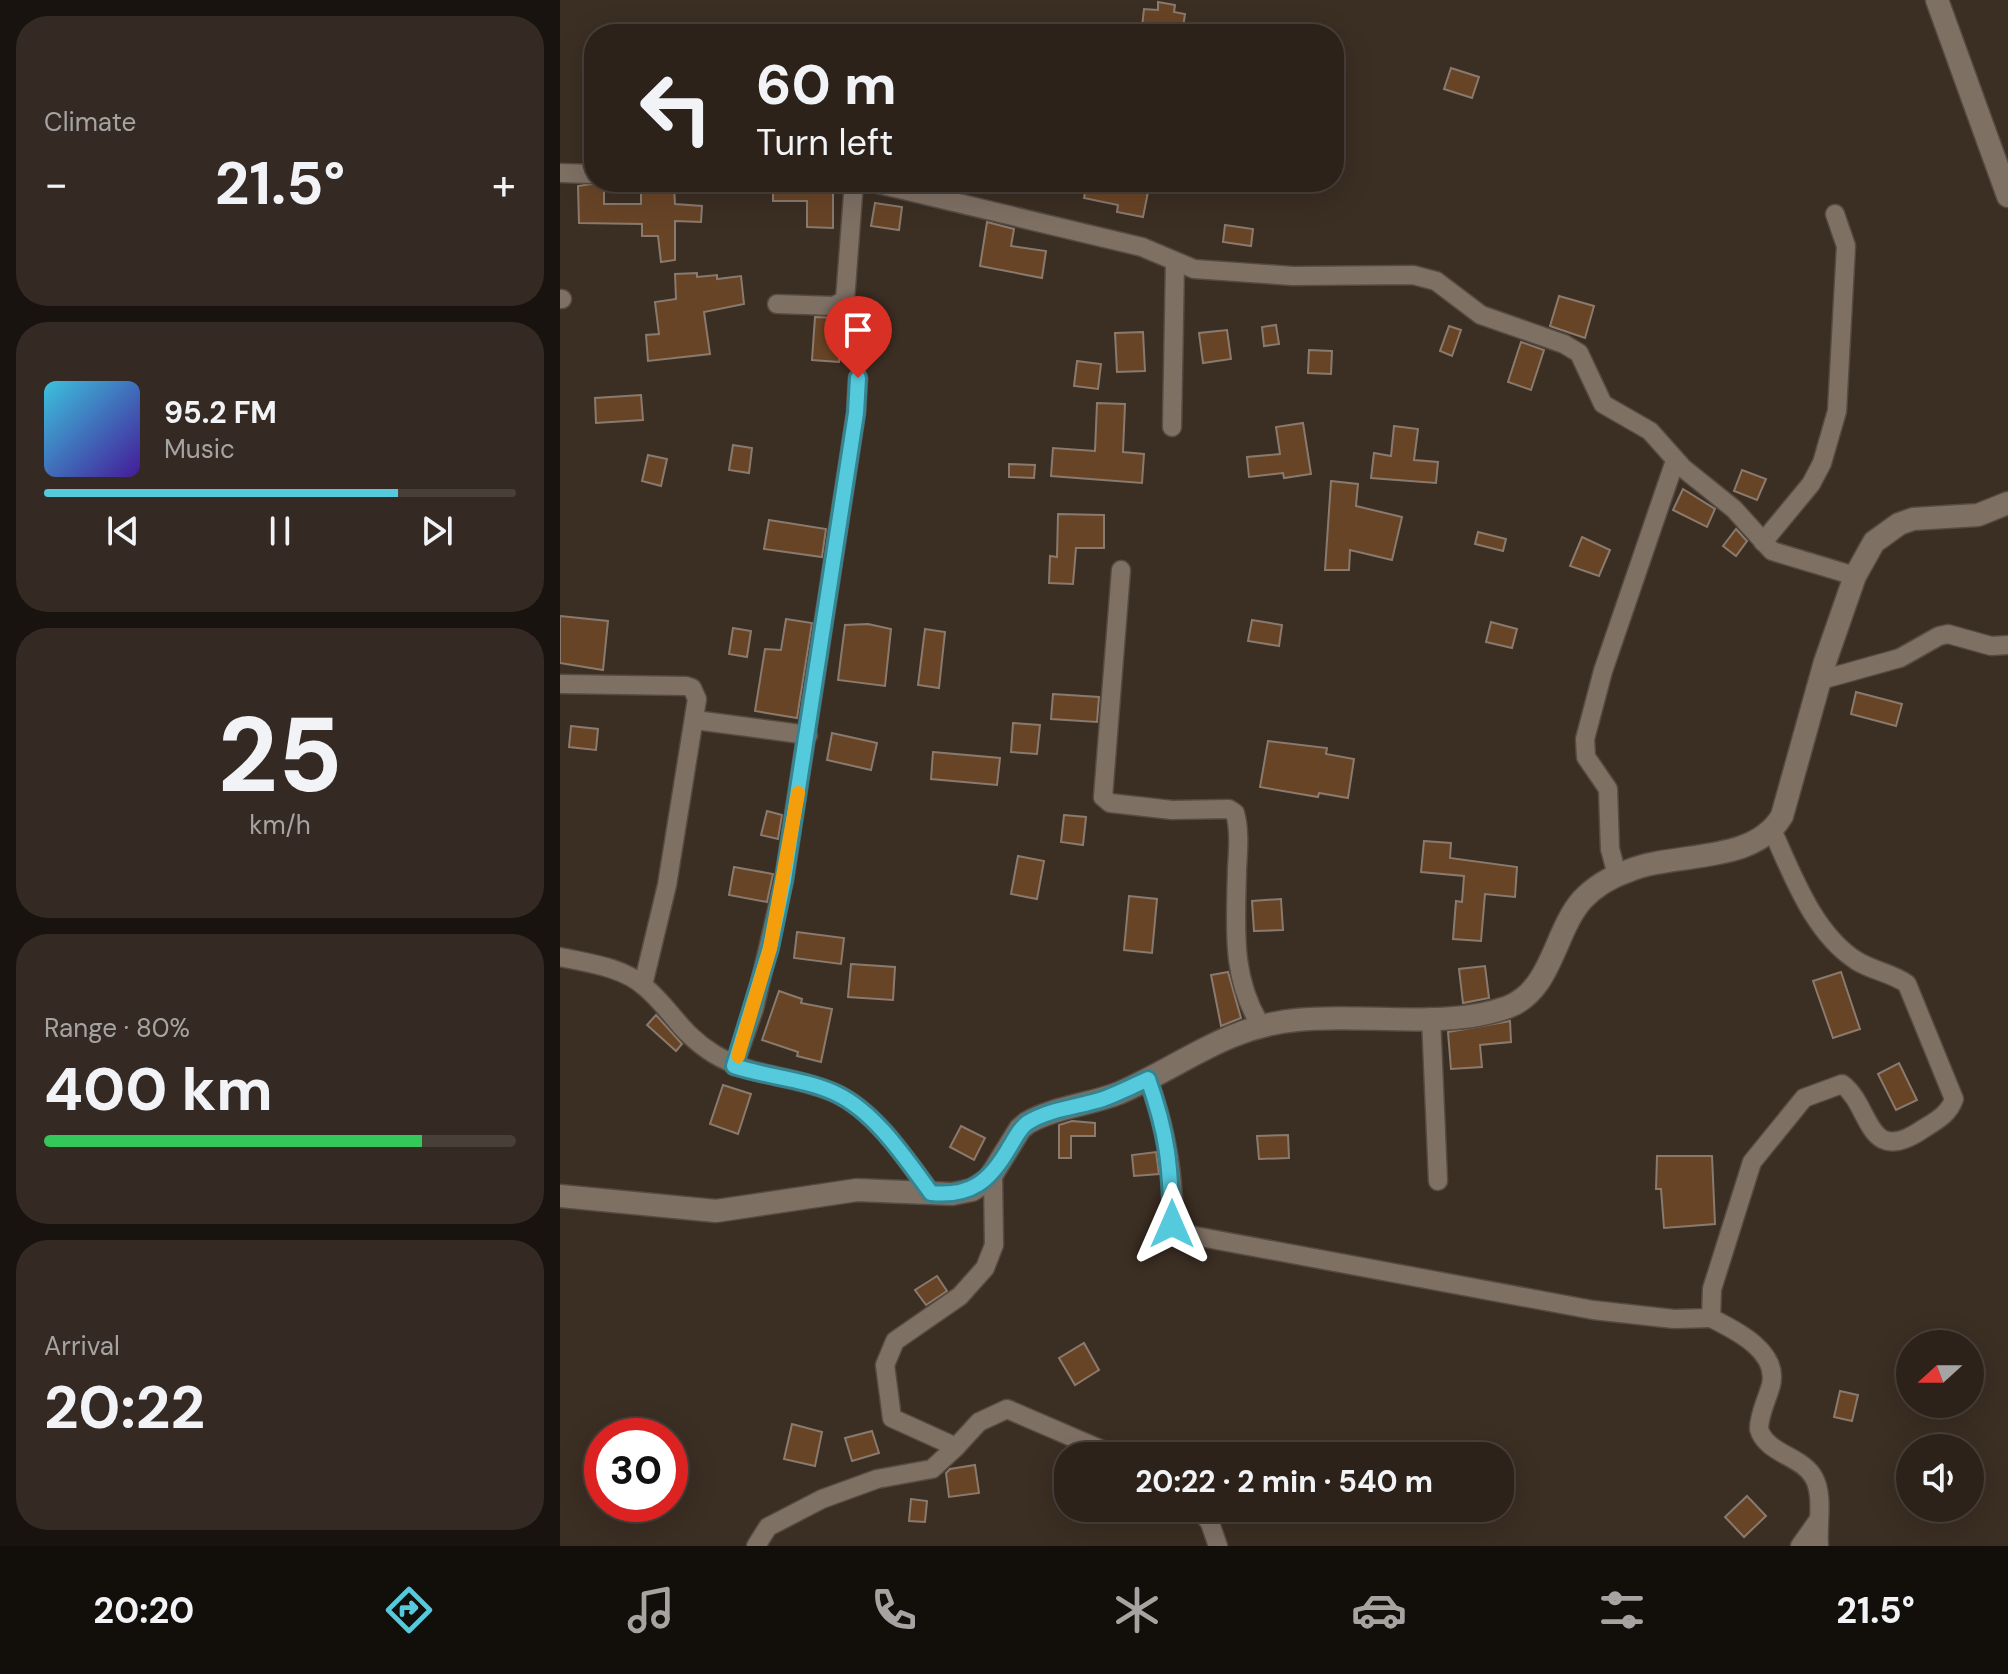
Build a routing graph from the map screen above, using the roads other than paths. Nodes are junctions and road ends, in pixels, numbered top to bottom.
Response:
1 (1937, 0) edge
2 (560, 173) edge
3 (584, 174) edge
4 (853, 192) edge
5 (915, 192) edge
6 (2008, 196) edge
7 (1835, 214) dead end
8 (1175, 262) junction
9 (777, 304) dead end
10 (858, 378) dead end
11 (1172, 427) dead end
12 (1675, 461) junction
13 (2008, 503) edge
14 (1763, 542) junction
15 (1121, 570) dead end
16 (1855, 576) junction
17 (2008, 645) edge
18 (1821, 680) junction
19 (560, 684) edge
20 (695, 720) junction
21 (808, 735) junction
22 (1773, 832) junction
23 (1617, 875) junction
24 (560, 957) edge
25 (643, 985) junction
26 (1431, 1017) junction
27 (1261, 1026) junction
28 (734, 1066) junction
29 (1148, 1079) junction
30 (993, 1175) junction
31 (1438, 1181) dead end
32 (931, 1193) junction
33 (560, 1196) edge
34 (1711, 1318) junction
35 (1084, 1442) edge
36 (956, 1447) junction
37 (1209, 1522) edge
38 (1817, 1522) junction
39 (756, 1546) edge
40 (1218, 1546) edge
41 (1800, 1546) edge
42 (1819, 1546) edge

1 - 6 street
2 - 3 street
4 - 9 street
5 - 8 street
7 - 14 street
8 - 11 street
8 - 12 street
10 - 21 street
12 - 14 street
12 - 23 street
13 - 16 street
14 - 16 street
15 - 27 street
16 - 18 street
17 - 18 street
18 - 22 street
19 - 20 street
20 - 21 street
20 - 25 street
21 - 28 street
22 - 23 street
22 - 34 street
23 - 26 street
24 - 25 street
25 - 28 street
26 - 27 street
26 - 31 street
27 - 29 street
28 - 32 street
29 - 30 street
29 - 34 street
30 - 32 street
30 - 36 street
32 - 33 street
34 - 38 street
35 - 36 street
36 - 39 street
37 - 40 street
38 - 41 street
38 - 42 street

